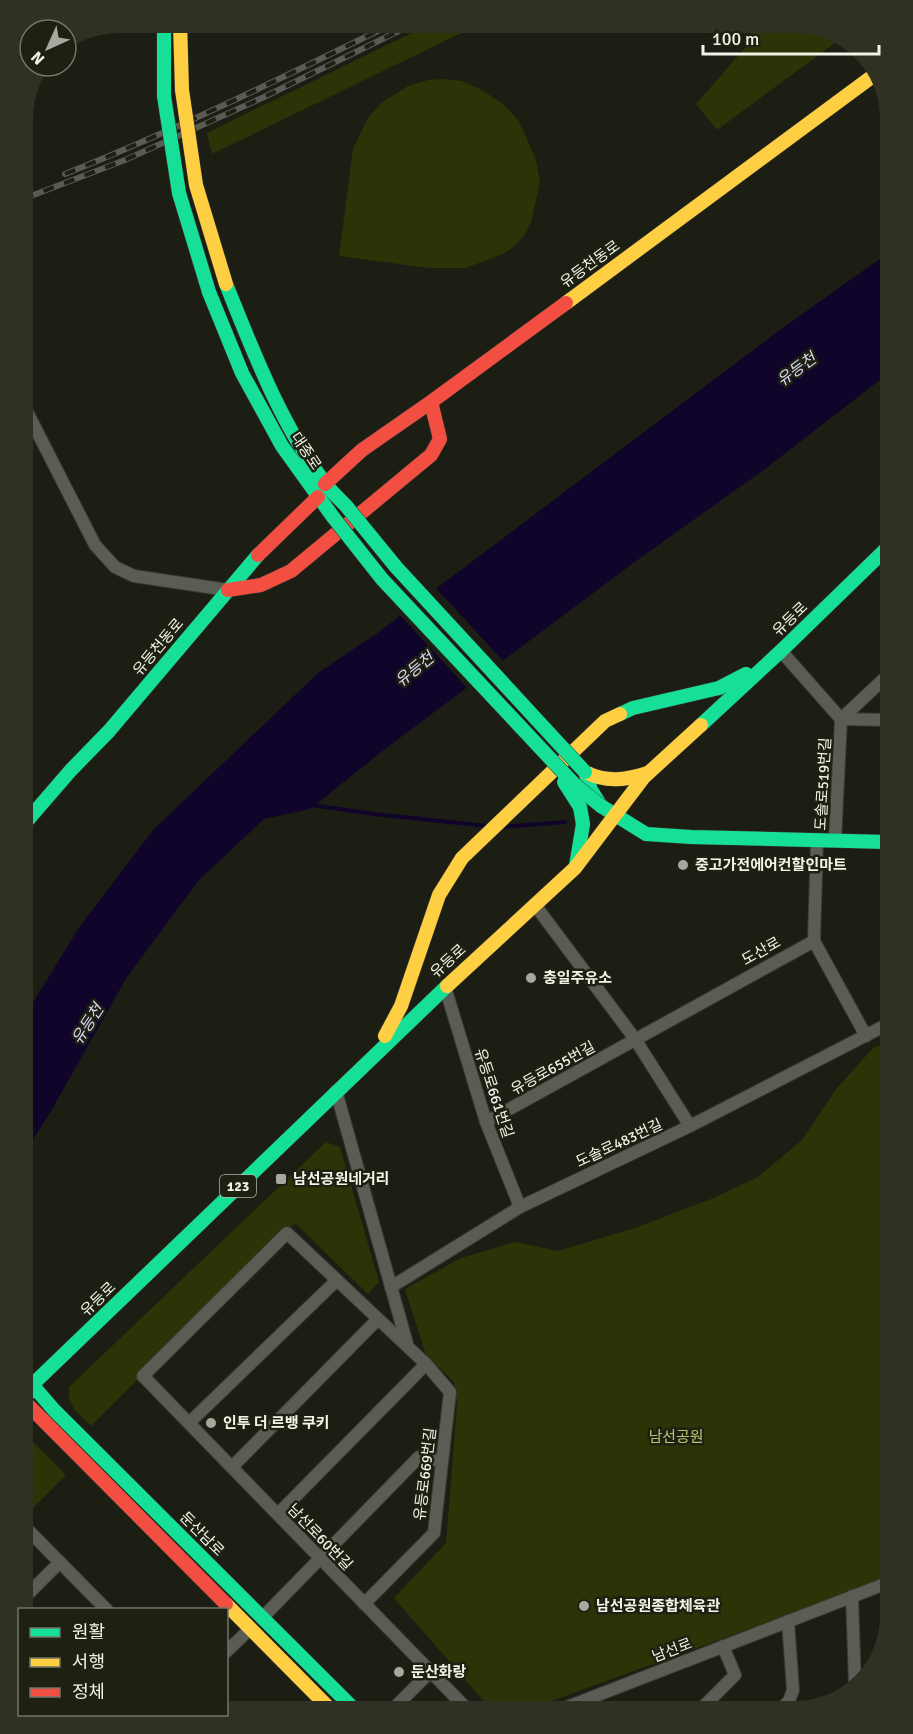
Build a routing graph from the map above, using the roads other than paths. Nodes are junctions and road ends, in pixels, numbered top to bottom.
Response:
1 (164, 33) edge
2 (180, 33) edge
3 (870, 78) edge
4 (431, 402) junction
5 (33, 424) edge
6 (321, 490) junction
7 (880, 555) edge
8 (880, 567) edge
9 (866, 568) junction
10 (228, 590) junction
11 (781, 651) junction
12 (769, 662) junction
13 (880, 682) edge
14 (841, 719) junction
15 (880, 720) edge
16 (533, 739) junction
17 (585, 772) junction
18 (648, 773) junction
19 (601, 806) junction
20 (33, 814) edge
21 (615, 815) junction
22 (817, 840) junction
23 (835, 841) junction
24 (880, 842) edge
25 (575, 868) junction
26 (535, 905) junction
27 (814, 941) junction
28 (445, 987) junction
29 (880, 1028) edge
30 (866, 1036) junction
31 (635, 1039) junction
32 (376, 1053) junction
33 (336, 1091) junction
34 (486, 1122) junction
35 (690, 1126) junction
36 (520, 1207) junction
37 (286, 1233) joint
38 (337, 1280) junction
39 (391, 1287) junction
40 (378, 1320) junction
41 (409, 1348) junction
42 (426, 1364) junction
43 (33, 1384) edge
44 (33, 1390) edge
45 (33, 1410) edge
46 (189, 1423) junction
47 (442, 1461) junction
48 (232, 1467) junction
49 (278, 1514) junction
50 (33, 1535) edge
51 (321, 1558) junction
52 (60, 1562) junction
53 (880, 1586) edge
54 (33, 1589) edge
55 (852, 1596) junction
56 (364, 1604) junction
57 (103, 1608) edge
58 (262, 1618) junction
59 (788, 1621) junction
60 (250, 1629) junction
61 (723, 1647) junction
62 (228, 1650) edge
63 (430, 1672) junction
64 (855, 1676) edge
65 (322, 1701) edge
66 (346, 1701) edge
67 (401, 1701) edge
68 (459, 1701) edge
69 (583, 1701) edge
70 (712, 1701) edge
71 (789, 1701) edge

1 - 6 main road, 대종로, bridge
2 - 6 main road, 대종로, bridge
3 - 4 main road, 유등천동로
4 - 6 main road, 유등천동로
4 - 10 main road
5 - 10 street
6 - 10 main road, 유등천동로
6 - 16 main road, 대종로, bridge
6 - 17 main road, 대종로, bridge
7 - 9 main road, 유등로
8 - 9 street
9 - 11 main road, 유등로
10 - 20 main road, 유등천동로
11 - 12 main road, 유등로
11 - 14 street
12 - 18 main road, 유등로
12 - 32 main road
13 - 14 street, 도솔로519번길
14 - 15 street
14 - 23 street, 도솔로519번길
16 - 19 main road, 대종로, bridge
16 - 25 main road, bridge
17 - 18 main road
17 - 19 main road, 대종로, bridge
18 - 21 main road, 유등로
19 - 21 main road, 대종로
21 - 22 main road
21 - 25 main road, 유등로
22 - 23 main road
22 - 27 street
23 - 24 main road
25 - 26 main road, 유등로 / 123
26 - 28 main road, 유등로 / 123
26 - 31 street
27 - 30 street
27 - 31 street, 도산로
28 - 32 main road, 유등로 / 123
28 - 34 street, 유등로661번길
29 - 30 street, 도솔로483번길
30 - 35 street, 도솔로483번길
31 - 34 street, 유등로655번길
31 - 35 street
32 - 33 main road, 유등로 / 123
33 - 39 street
33 - 43 main road, 유등로 / 123
34 - 36 street, 유등로661번길
35 - 36 street, 도솔로483번길
36 - 39 street, 도솔로483번길
37 - 38 street, 유등로669번길
37 - 46 street, 남선로60번길
38 - 40 street, 유등로669번길
38 - 46 street
39 - 41 street
40 - 41 street, 유등로669번길
40 - 48 street
41 - 42 street, 유등로669번길
42 - 47 street, 유등로669번길
42 - 49 street
44 - 58 main road, 둔산남로
45 - 60 main road
46 - 48 street, 남선로60번길
47 - 51 street
47 - 56 street, 유등로669번길
48 - 49 street, 남선로60번길
49 - 51 street, 남선로60번길
50 - 52 street
51 - 56 street, 남선로60번길
51 - 58 street
52 - 54 street
52 - 57 street
53 - 55 street, 남선로
55 - 59 street, 남선로
55 - 64 street
56 - 63 street, 남선로60번길
58 - 66 main road, 둔산남로
59 - 61 street, 남선로
59 - 71 street
60 - 62 street
60 - 65 main road
61 - 69 street, 남선로
61 - 70 street
63 - 67 street
63 - 68 street, 남선로60번길

